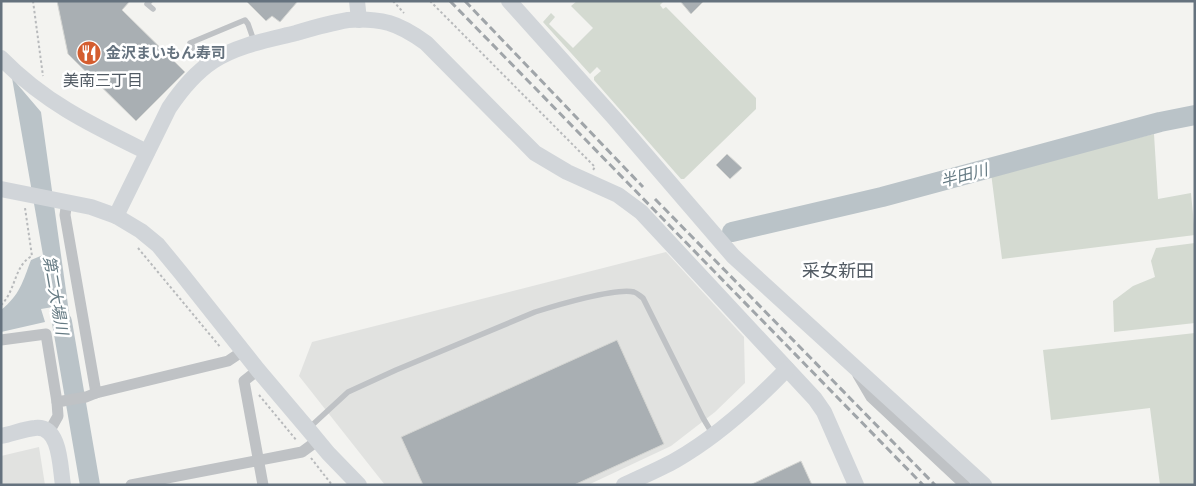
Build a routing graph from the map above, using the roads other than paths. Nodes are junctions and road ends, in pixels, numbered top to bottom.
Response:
1 (150, 1) edge
2 (357, 1) edge
3 (509, 1) edge
4 (153, 9) dead end
5 (359, 20) junction
6 (211, 25) dead end
7 (215, 33) junction
8 (255, 44) junction
9 (1, 58) edge
10 (206, 66) junction
11 (147, 152) junction
12 (1, 190) edge
13 (63, 201) junction
14 (116, 216) junction
15 (1, 340) edge
16 (237, 356) junction
17 (852, 365) junction
18 (788, 369) junction
19 (252, 375) junction
20 (91, 395) junction
21 (63, 402) junction
22 (49, 432) junction
23 (1, 436) edge
24 (714, 436) junction
25 (314, 443) junction
26 (259, 460) junction
27 (63, 485) edge
28 (131, 485) edge
29 (263, 485) edge
30 (349, 485) edge
31 (360, 485) edge
32 (624, 485) edge
33 (856, 485) edge
34 (965, 485) edge
35 (984, 485) edge

1 - 4 lane
2 - 5 street
3 - 17 street
5 - 8 street
5 - 18 street
6 - 7 lane
7 - 8 lane
7 - 10 lane
8 - 10 street
9 - 11 street
10 - 11 street
11 - 14 street
12 - 13 street
13 - 14 street
13 - 20 street
14 - 16 street
15 - 21 street
16 - 19 street
16 - 20 street
17 - 34 street
17 - 35 street
18 - 24 street
18 - 33 street
19 - 25 street
19 - 26 street
20 - 21 street
21 - 22 street
22 - 23 street
22 - 27 street
24 - 25 lane
24 - 32 street
25 - 26 street
25 - 30 street
25 - 31 street
26 - 28 street
26 - 29 street

